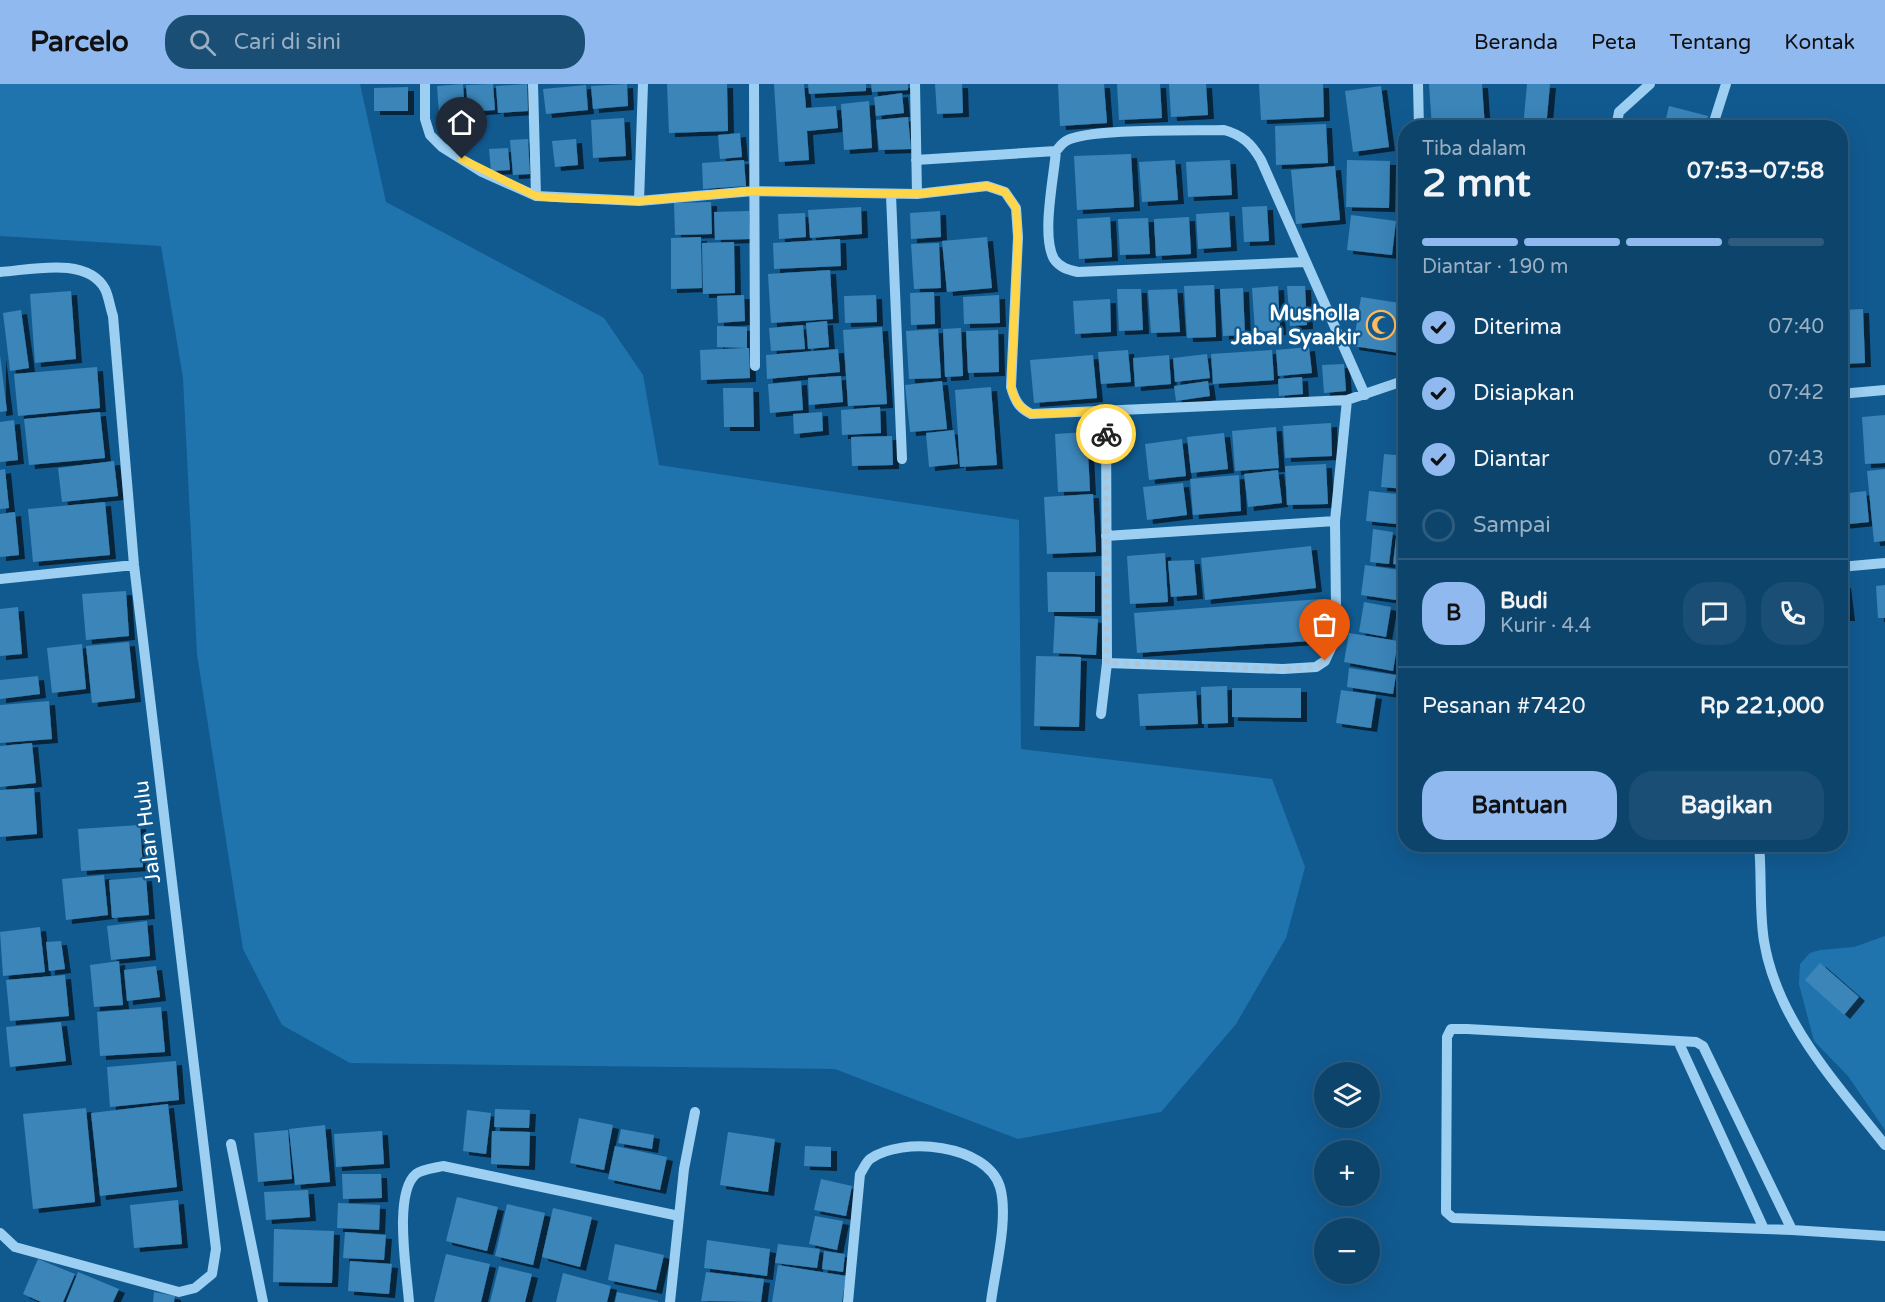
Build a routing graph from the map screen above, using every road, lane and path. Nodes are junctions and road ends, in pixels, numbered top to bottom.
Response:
1 (425, 84) edge
2 (533, 84) edge
3 (644, 84) edge
4 (754, 84) edge
5 (915, 84) edge
6 (1418, 84) edge
7 (1650, 84) edge
8 (1726, 84) edge
9 (1419, 120) edge
10 (1618, 120) edge
11 (1715, 120) edge
12 (1056, 151) junction
13 (916, 160) junction
14 (753, 191) junction
15 (917, 194) junction
16 (891, 195) junction
17 (536, 196) junction
18 (639, 201) junction
19 (1305, 262) junction
20 (0, 272) edge
21 (754, 366) dead end
22 (1398, 383) edge
23 (1885, 390) edge
24 (1848, 393) edge
25 (1365, 394) junction
26 (1347, 400) junction
27 (1106, 411) junction
28 (902, 459) dead end
29 (1335, 521) junction
30 (1106, 536) junction
31 (1885, 563) edge
32 (135, 565) junction
33 (1848, 566) edge
34 (0, 579) edge
35 (1107, 663) junction
36 (1101, 714) dead end
37 (1758, 852) edge
38 (1678, 1041) junction
39 (695, 1112) dead end
40 (231, 1144) dead end
41 (1885, 1145) edge
42 (679, 1216) junction
43 (1764, 1228) junction
44 (1792, 1230) junction
45 (0, 1233) edge
46 (1885, 1236) edge
47 (263, 1302) edge
48 (409, 1302) edge
49 (670, 1302) edge
50 (848, 1302) edge
51 (991, 1302) edge

1 - 17 street
2 - 17 street
3 - 18 street
4 - 14 street
5 - 13 street
6 - 9 street
7 - 10 street
8 - 11 street
12 - 13 street
12 - 19 street
12 - 19 street
13 - 15 street
14 - 16 street
14 - 18 street
14 - 21 street
15 - 16 street
15 - 27 street
16 - 28 street
17 - 18 street
19 - 25 street
20 - 32 street, Jalan Hulu
22 - 25 street
23 - 24 street
25 - 26 street
26 - 27 street
26 - 29 street
27 - 30 street
29 - 30 street
29 - 35 street
30 - 35 street
31 - 33 street
32 - 34 street
32 - 45 street, Jalan Hulu
35 - 36 street
37 - 41 street
38 - 43 street
38 - 43 street
38 - 44 street
39 - 42 street
40 - 47 street
42 - 48 street
42 - 49 street
43 - 44 street
44 - 46 street
50 - 51 street

